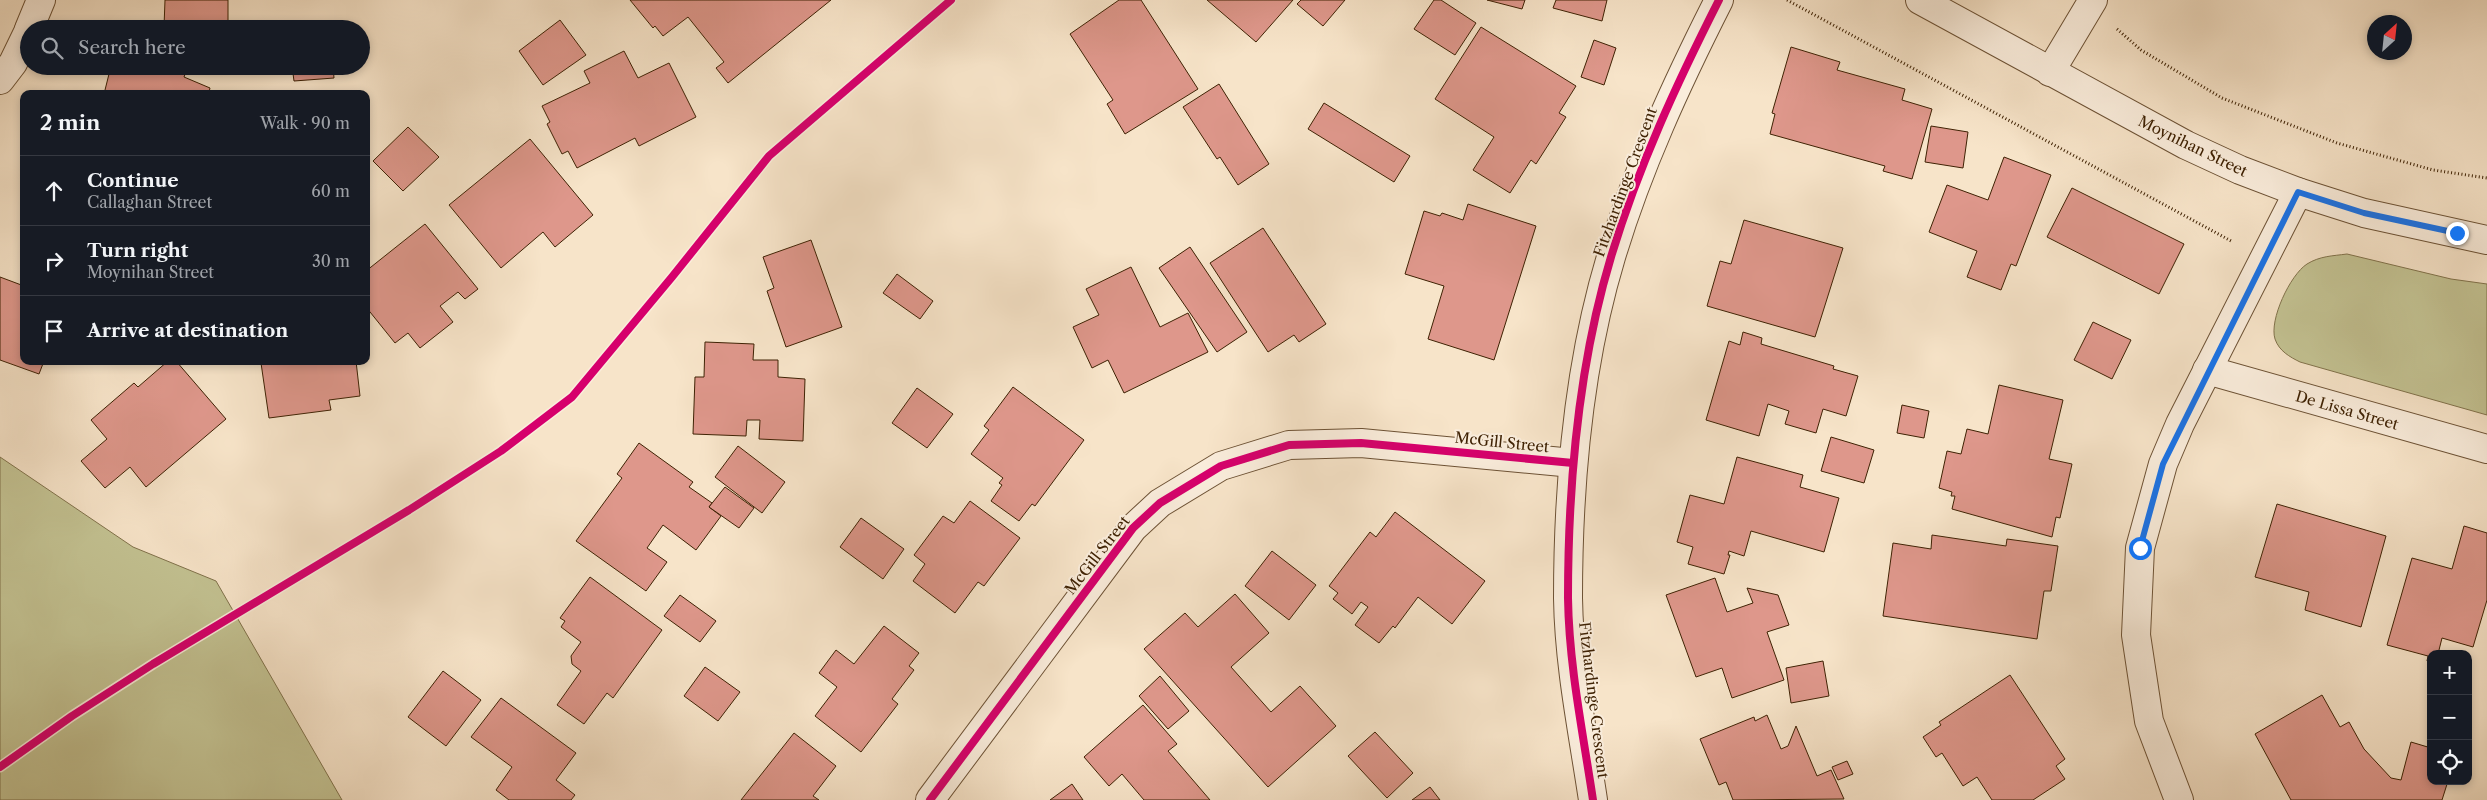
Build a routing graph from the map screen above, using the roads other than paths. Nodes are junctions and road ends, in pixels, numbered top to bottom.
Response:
1 (41, 0) edge
2 (1719, 0) edge
3 (1920, 0) edge
4 (2089, 6) edge
5 (33, 20) edge
6 (20, 48) edge
7 (2050, 72) junction
8 (0, 80) edge
9 (2298, 192) junction
10 (2487, 240) edge
11 (2207, 370) junction
12 (2487, 449) edge
13 (1573, 463) junction
14 (930, 800) edge
15 (1593, 800) edge
16 (2179, 800) edge

1 - 5 street
2 - 13 street, Fitzhardinge Crescent
3 - 7 street, Moynihan Street
4 - 7 street
6 - 8 street
7 - 9 street, Moynihan Street
9 - 10 street, Moynihan Street
9 - 11 street
11 - 12 street, De Lissa Street
11 - 16 street
13 - 14 street, McGill Street
13 - 15 street, Fitzhardinge Crescent

